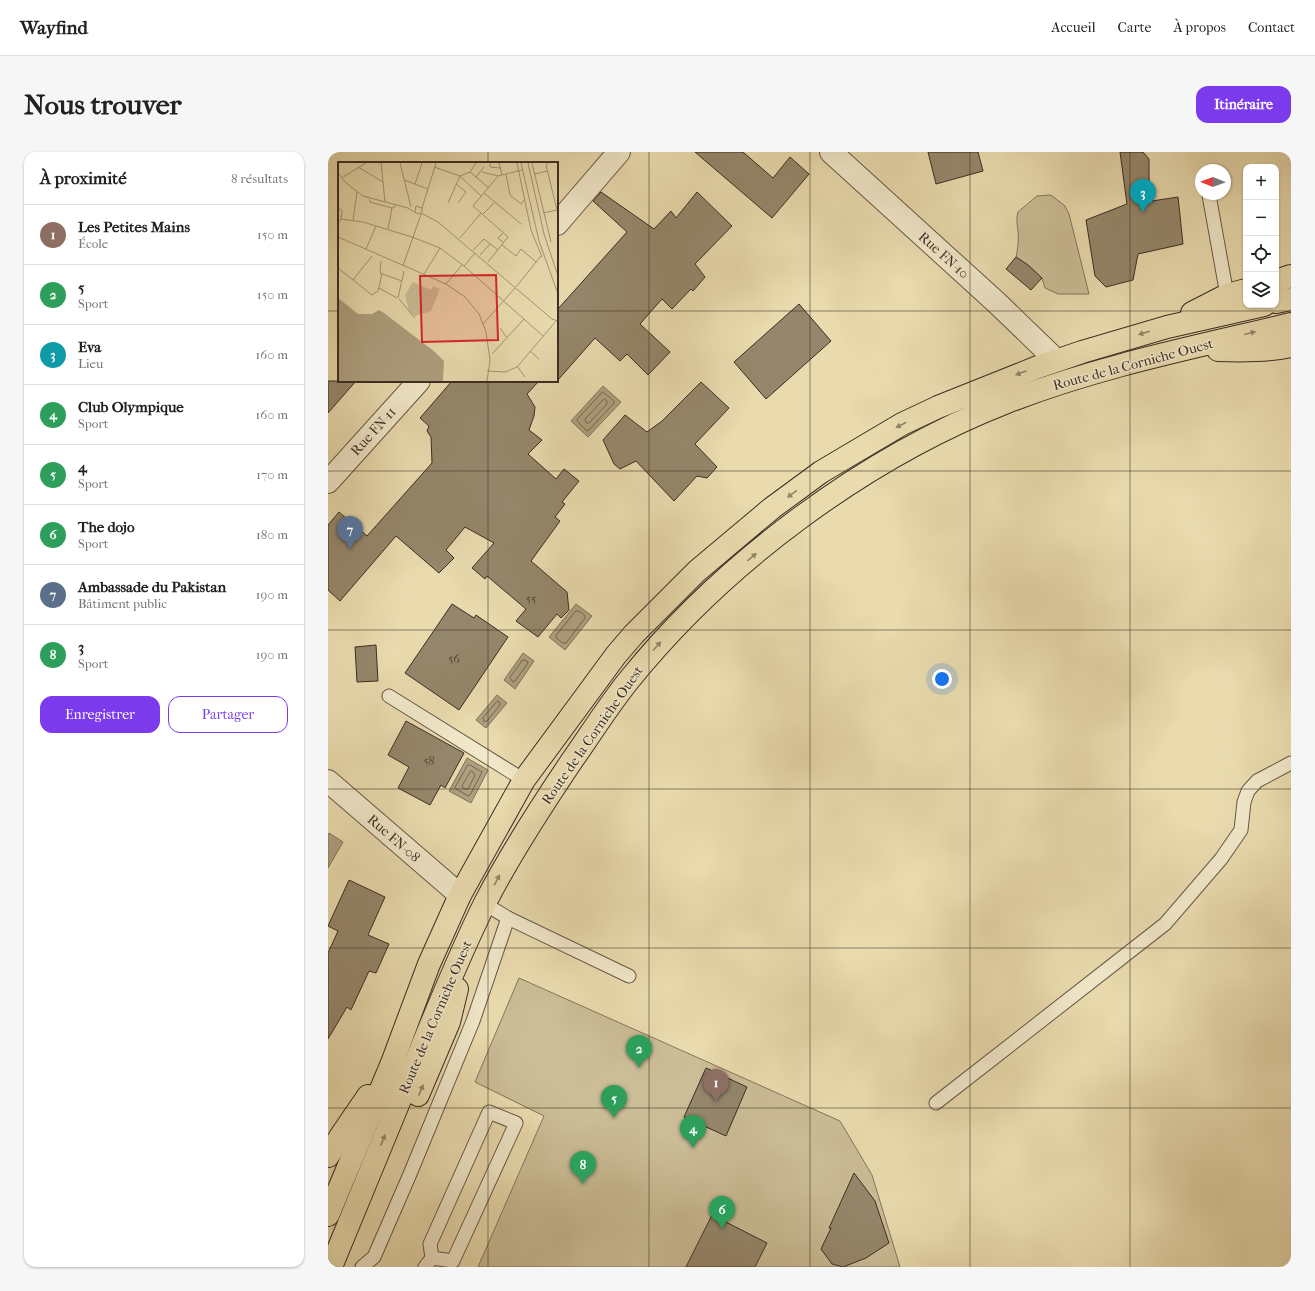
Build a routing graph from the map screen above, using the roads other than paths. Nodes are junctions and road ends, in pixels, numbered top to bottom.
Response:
1 (619, 152) edge
2 (831, 152) edge
3 (1210, 200) edge
4 (558, 223) edge
5 (1291, 276) edge
6 (1279, 280) edge
7 (1236, 292) edge
8 (1291, 299) edge
9 (1279, 301) edge
10 (1251, 308) edge
11 (1291, 324) edge
12 (1167, 327) junction
13 (1291, 346) edge
14 (1185, 349) junction
15 (1056, 360) junction
16 (418, 382) edge
17 (328, 482) edge
18 (389, 696) dead end
19 (1291, 763) edge
20 (524, 780) junction
21 (328, 781) edge
22 (460, 895) junction
23 (485, 904) junction
24 (508, 918) junction
25 (456, 966) junction
26 (629, 976) dead end
27 (392, 1063) junction
28 (936, 1103) dead end
29 (328, 1156) edge
30 (328, 1215) edge
31 (428, 1262) edge
32 (331, 1267) edge
33 (344, 1267) edge
34 (362, 1267) edge

1 - 4 street
2 - 15 street, Rue FN-10
3 - 7 lane
5 - 6 highway
7 - 12 highway
8 - 9 highway
10 - 12 highway, Route de la Corniche Ouest
14 -> 11 highway, Route de la Corniche Ouest
12 -> 15 highway, Route de la Corniche Ouest
13 - 14 highway
23 -> 14 highway, Route de la Corniche Ouest
15 -> 20 highway, Route de la Corniche Ouest
16 - 17 street, Rue FN-11
18 - 20 lane
19 - 28 lane
20 - 22 highway, Route de la Corniche Ouest
21 - 22 street, Rue FN-08
22 - 27 highway, Route de la Corniche Ouest
23 - 24 lane
23 - 25 highway, Route de la Corniche Ouest
24 - 26 lane
24 - 34 lane
32 -> 25 highway, Route de la Corniche Ouest
33 -> 25 highway
27 - 29 highway
27 - 30 highway, Route de la Corniche Ouest
31 - 31 lane

